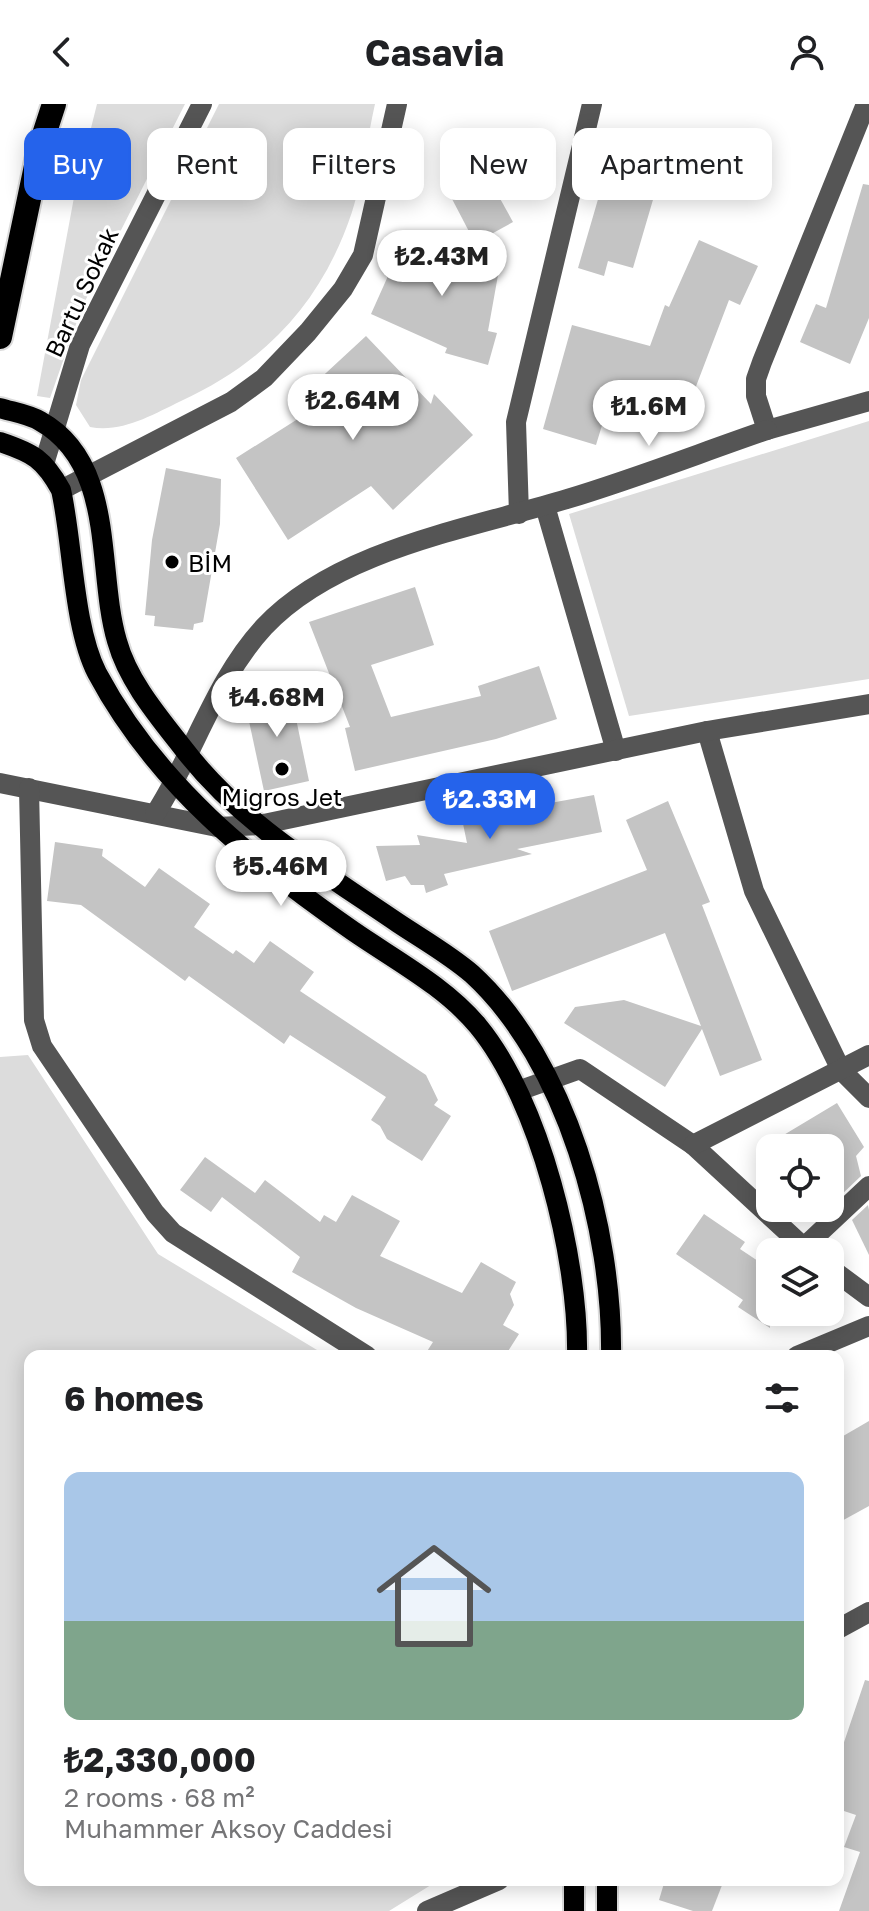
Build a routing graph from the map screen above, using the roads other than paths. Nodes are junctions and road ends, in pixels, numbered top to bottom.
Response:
1 (54, 104) edge
2 (202, 104) edge
3 (397, 104) edge
4 (592, 104) edge
5 (866, 104) edge
6 (0, 337) edge
7 (869, 401) edge
8 (0, 408) edge
9 (767, 430) junction
10 (55, 431) junction
11 (0, 442) edge
12 (44, 464) junction
13 (87, 475) junction
14 (61, 490) junction
15 (545, 506) junction
16 (519, 514) junction
17 (869, 704) edge
18 (707, 731) junction
19 (616, 751) junction
20 (189, 756) junction
21 (0, 783) edge
22 (174, 784) junction
23 (29, 788) junction
24 (155, 814) junction
25 (259, 825) junction
26 (217, 827) junction
27 (869, 1055) edge
28 (841, 1070) junction
29 (549, 1079) junction
30 (518, 1091) junction
31 (869, 1098) edge
32 (693, 1145) junction
33 (869, 1186) edge
34 (793, 1238) edge
35 (818, 1238) edge
36 (844, 1278) edge
37 (869, 1297) edge
38 (869, 1326) edge
39 (358, 1350) edge
40 (577, 1350) edge
41 (611, 1350) edge
42 (811, 1350) edge
43 (869, 1612) edge
44 (844, 1626) edge
45 (485, 1886) edge
46 (574, 1886) edge
47 (607, 1886) edge
48 (427, 1911) edge
49 (574, 1911) edge
50 (607, 1911) edge

1 - 6 highway
2 - 10 street, Bartu Sokak
3 - 13 street
4 - 16 street
5 - 9 street
7 - 9 street
8 - 10 main road
9 - 15 street
10 - 12 street, Bartu Sokak
10 - 13 main road
11 - 12 main road
12 - 14 main road
13 - 14 street
13 - 20 main road
14 - 22 main road
15 - 16 street
15 - 19 street
16 - 20 street
17 - 18 street
18 - 19 street
18 - 28 street
19 - 25 street
20 - 22 street
20 - 25 main road
21 - 23 street
22 - 24 street
22 - 26 main road
23 - 24 street
23 - 39 street
24 - 26 street
25 - 26 street
25 - 29 main road
26 - 30 main road
27 - 28 street
28 - 31 street
28 - 32 street
29 - 30 street
29 - 32 street
29 - 41 main road
30 - 40 main road
32 - 34 street
33 - 35 street
36 - 37 street
38 - 42 street
43 - 44 street
45 - 48 street
46 - 49 main road
47 - 50 main road

